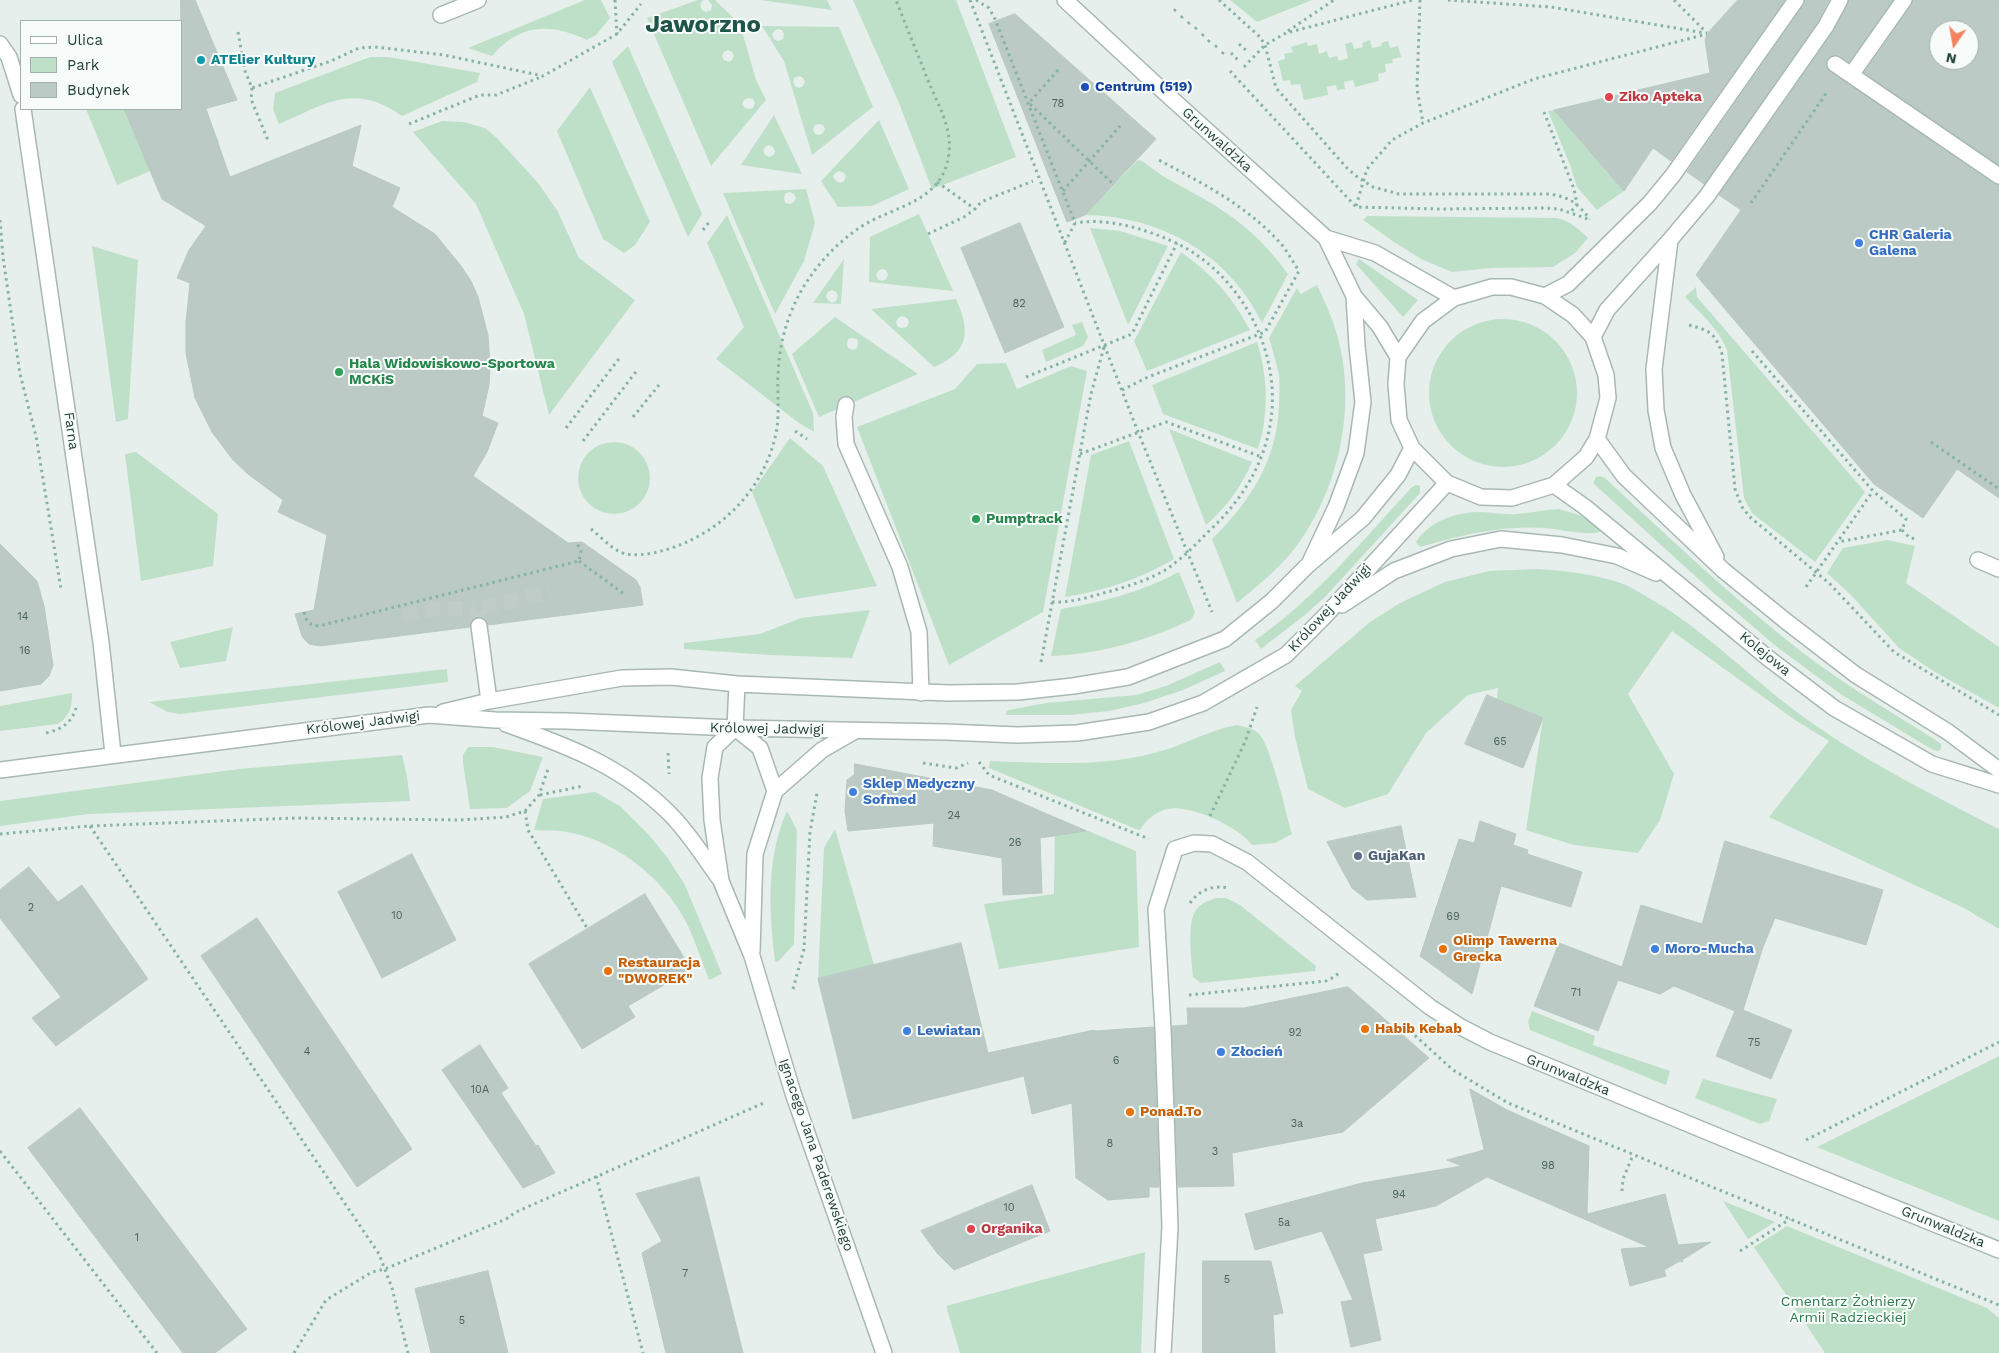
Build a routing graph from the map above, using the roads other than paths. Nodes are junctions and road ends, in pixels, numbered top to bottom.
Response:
1 (478, 0) edge
2 (1065, 0) edge
3 (1796, 0) edge
4 (1840, 0) edge
5 (1904, 0) edge
6 (441, 15) dead end
7 (0, 44) edge
8 (20, 92) edge
9 (23, 110) edge
10 (1999, 176) edge
11 (1326, 238) junction
12 (1670, 240) junction
13 (1354, 296) junction
14 (1545, 296) junction
15 (1454, 298) junction
16 (1593, 337) junction
17 (1398, 357) junction
18 (846, 405) dead end
19 (1597, 439) junction
20 (1412, 448) junction
21 (1447, 483) junction
22 (1554, 485) junction
23 (1978, 560) dead end
24 (1308, 565) junction
25 (1999, 569) edge
26 (1723, 570) junction
27 (1678, 583) junction
28 (1324, 617) junction
29 (478, 626) tunnel mouth
30 (737, 684) junction
31 (921, 693) junction
32 (489, 701) junction
33 (430, 715) junction
34 (495, 720) junction
35 (735, 728) junction
36 (855, 731) junction
37 (114, 754) junction
38 (0, 770) edge
39 (1999, 770) edge
40 (1999, 786) edge
41 (775, 792) junction
42 (721, 881) junction
43 (752, 956) junction
44 (1999, 1250) edge
45 (884, 1353) edge
46 (1164, 1353) edge

1 - 6 street
2 - 11 street, Grunwaldzka
3 - 14 street
4 - 12 street
5 - 10 street
7 - 8 street
9 - 37 street, Farna
11 - 13 street, Grunwaldzka
11 - 15 street, Grunwaldzka
12 - 16 street
12 - 26 street
13 - 17 street, Grunwaldzka
13 - 24 street
14 - 15 street
14 - 16 street
15 - 17 street
16 - 19 street
17 - 20 street
18 - 31 street
19 - 22 street
19 - 26 street
20 - 21 street
20 - 24 street
21 - 22 street
21 - 28 street, Królowej Jadwigi
22 - 27 street, Kolejowa
23 - 25 street
24 - 31 street
26 - 39 street
27 - 28 street
27 - 40 street, Kolejowa
28 - 36 street, Królowej Jadwigi
29 - 32 street
30 - 31 street
30 - 32 street
30 - 35 street
32 - 33 street
33 - 34 street, Królowej Jadwigi
33 - 37 street, Królowej Jadwigi
34 - 35 street, Królowej Jadwigi
34 - 42 street, Ignacego Jana Paderewskiego
35 - 36 street, Królowej Jadwigi
35 - 41 street
35 - 42 street, Ignacego Jana Paderewskiego
36 - 41 street
37 - 38 street, Królowej Jadwigi
41 - 43 street, Ignacego Jana Paderewskiego
42 - 43 street, Ignacego Jana Paderewskiego
43 - 45 street, Ignacego Jana Paderewskiego
44 - 46 street, Grunwaldzka

